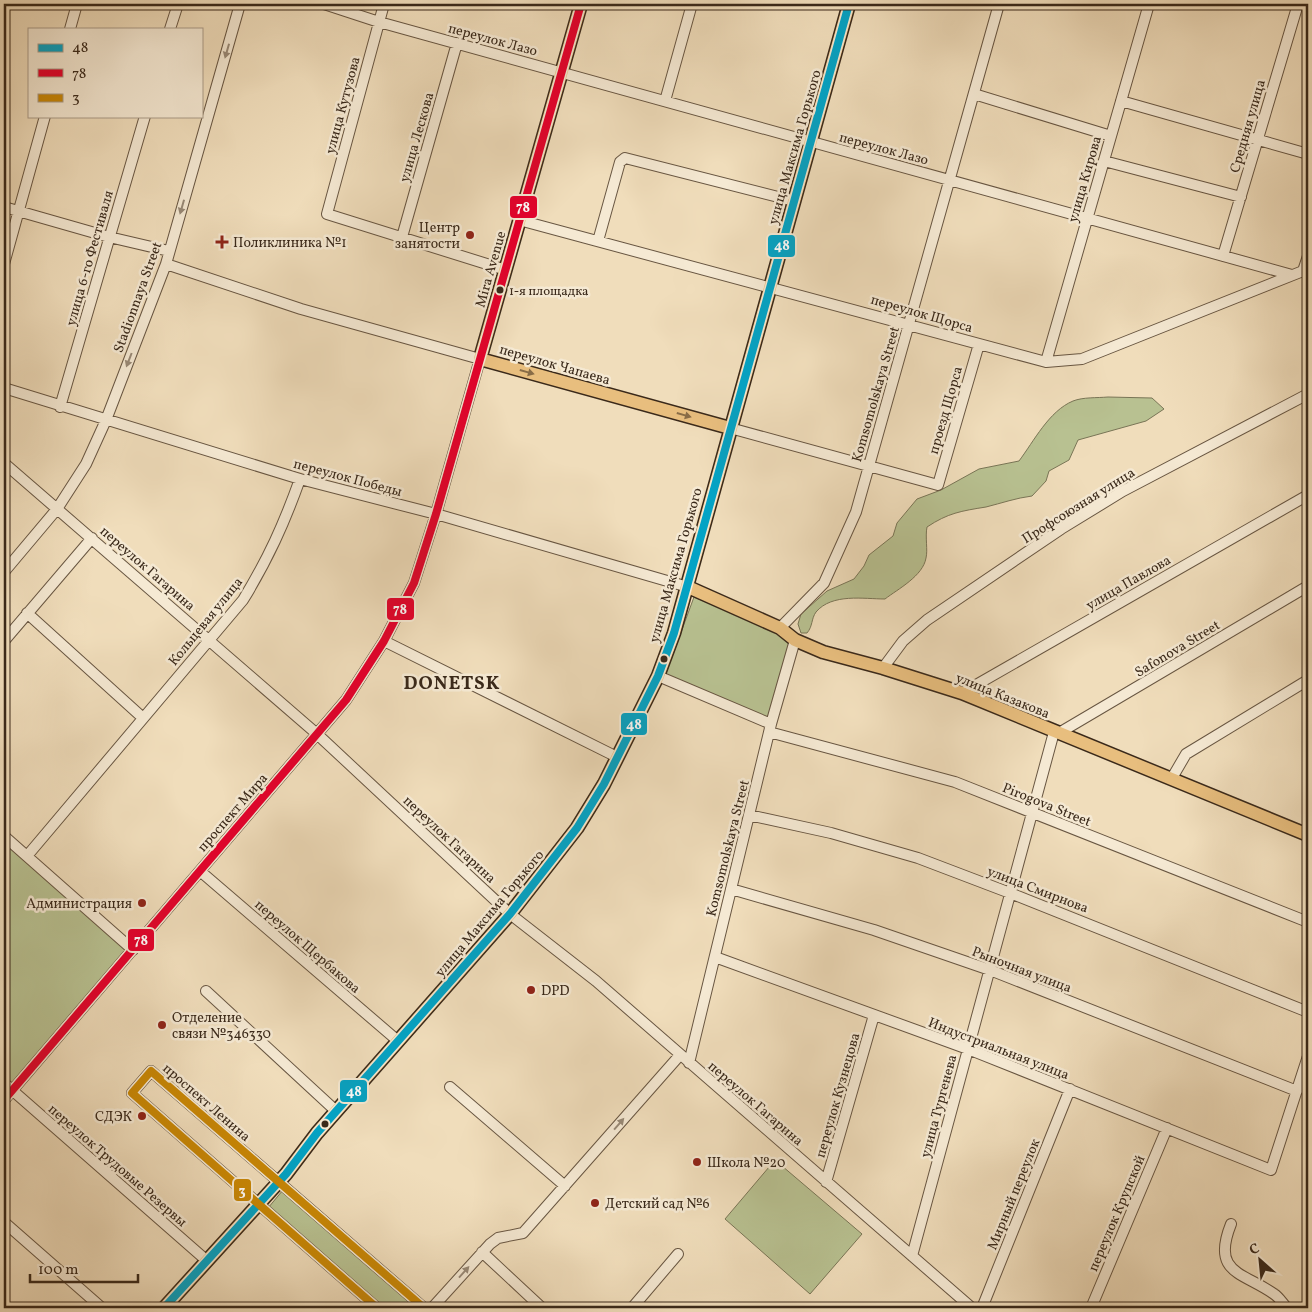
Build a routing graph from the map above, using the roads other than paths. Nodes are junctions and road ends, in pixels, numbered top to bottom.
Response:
1 (77, 4) edge
2 (178, 4) edge
3 (240, 4) edge
4 (324, 4) edge
5 (384, 4) edge
6 (581, 4) edge
7 (692, 4) edge
8 (849, 4) edge
9 (999, 4) edge
10 (1149, 4) edge
11 (1298, 4) edge
12 (379, 22) junction
13 (70, 28) edge
14 (170, 28) edge
15 (457, 43) junction
16 (562, 72) junction
17 (974, 94) junction
18 (666, 101) junction
19 (1121, 101) junction
20 (44, 118) edge
21 (144, 118) edge
22 (1111, 136) junction
23 (1258, 140) junction
24 (810, 142) junction
25 (1308, 154) edge
26 (1104, 160) junction
27 (949, 180) junction
28 (1241, 197) junction
29 (794, 201) junction
30 (4, 207) edge
31 (18, 211) junction
32 (1087, 218) junction
33 (519, 220) junction
34 (109, 237) junction
35 (402, 237) junction
36 (598, 241) junction
37 (169, 251) junction
38 (1223, 256) junction
39 (1308, 256) edge
40 (4, 264) edge
41 (166, 264) junction
42 (506, 270) junction
43 (1306, 270) edge
44 (1292, 275) junction
45 (770, 286) junction
46 (909, 324) junction
47 (979, 344) junction
48 (480, 359) junction
49 (1046, 362) junction
50 (4, 388) edge
51 (1308, 394) edge
52 (60, 407) junction
53 (106, 420) junction
54 (730, 428) junction
55 (4, 463) edge
56 (869, 465) junction
57 (300, 479) junction
58 (938, 485) joint
59 (1308, 495) edge
60 (57, 510) junction
61 (436, 514) junction
62 (92, 538) junction
63 (4, 572) edge
64 (1308, 586) edge
65 (688, 587) junction
66 (27, 614) junction
67 (780, 628) junction
68 (209, 640) junction
69 (795, 640) junction
70 (4, 641) edge
71 (384, 641) junction
72 (883, 668) junction
73 (658, 676) junction
74 (1308, 680) edge
75 (962, 693) junction
76 (143, 718) junction
77 (770, 728) junction
78 (1057, 733) junction
79 (317, 734) junction
80 (617, 758) junction
81 (1172, 778) junction
82 (1032, 812) junction
83 (749, 815) junction
84 (1308, 835) edge
85 (4, 836) edge
86 (27, 856) junction
87 (200, 871) junction
88 (731, 889) junction
89 (1010, 893) junction
90 (510, 914) junction
91 (1308, 922) edge
92 (133, 950) junction
93 (715, 957) junction
94 (990, 970) junction
95 (206, 992) dead end
96 (1308, 1012) edge
97 (874, 1016) junction
98 (398, 1041) junction
99 (968, 1050) junction
100 (680, 1054) junction
101 (1308, 1056) edge
102 (689, 1063) junction
103 (4, 1083) edge
104 (450, 1087) dead end
105 (1070, 1089) junction
106 (12, 1091) junction
107 (1297, 1092) junction
108 (4, 1100) edge
109 (336, 1112) junction
110 (1167, 1128) junction
111 (278, 1182) junction
112 (826, 1182) junction
113 (565, 1186) junction
114 (258, 1204) junction
115 (4, 1222) edge
116 (1231, 1224) dead end
117 (482, 1252) junction
118 (678, 1254) dead end
119 (912, 1256) junction
120 (206, 1260) junction
121 (638, 1306) edge
122 (102, 1308) edge
123 (164, 1308) edge
124 (377, 1308) edge
125 (424, 1308) edge
126 (432, 1308) edge
127 (542, 1308) edge
128 (972, 1308) edge
129 (982, 1308) edge
130 (1091, 1308) edge
131 (1287, 1308) edge

1 - 13 street
2 - 14 street
3 -> 37 street, Stadionnaya Street
4 - 12 street, переулок Лазо
5 - 12 street, улица Кутузова
6 - 16 main road, Mira Avenue
7 - 18 street
8 - 24 main road, улица Максима Горького
9 - 17 street, Komsomolskaya Street
10 - 19 street, улица Кирова
11 - 23 street, Средняя улица
12 - 15 street, переулок Лазо
12 - 35 street, улица Кутузова
15 - 16 street, переулок Лазо
15 - 35 street, улица Лескова
16 - 18 street, переулок Лазо
16 - 33 main road, Mira Avenue
17 - 22 street
17 - 27 street, Komsomolskaya Street
18 - 24 street, переулок Лазо
19 - 22 street, улица Кирова
19 - 23 street
20 - 31 street
21 - 34 street, улица 6-го Фестиваля
22 - 26 street, улица Кирова
23 - 25 street
23 - 28 street, Средняя улица
24 - 27 street, переулок Лазо
24 - 29 main road, улица Максима Горького
26 - 28 street
26 - 32 street, улица Кирова
27 - 32 street, переулок Лазо
27 - 46 street, Komsomolskaya Street
28 - 38 street, Средняя улица
29 - 36 street
29 - 45 main road, улица Максима Горького
30 - 31 street
31 - 34 street
31 - 40 street
32 - 38 street, переулок Лазо
32 - 49 street, улица Кирова
33 - 36 street, переулок Щорса
33 - 42 main road, Mira Avenue
34 - 37 street
34 - 52 street, улица 6-го Фестиваля
35 - 42 street
36 - 45 street, переулок Щорса
37 - 41 street, Stadionnaya Street
38 - 44 street, переулок Лазо
39 - 43 street
41 - 48 street, переулок Чапаева
41 -> 53 street, Stadionnaya Street
42 - 48 main road, Mira Avenue
43 - 44 street, переулок Щорса
44 - 49 street, переулок Щорса
45 - 46 street, переулок Щорса
45 - 54 main road, улица Максима Горького
46 - 47 street, переулок Щорса
46 - 56 street, Komsomolskaya Street
47 - 49 street, переулок Щорса
47 - 58 street, проезд Щорса
48 -> 54 main road, переулок Чапаева
48 - 61 street, Mira Avenue
50 - 52 street, переулок Победы
51 - 72 street, Профсоюзная улица
52 - 53 street, переулок Победы
53 - 57 street, переулок Победы
53 - 60 street, Stadionnaya Street
54 - 56 street, переулок Чапаева
54 - 65 main road, улица Максима Горького
55 - 60 street, переулок Гагарина
56 - 58 street, переулок Чапаева
56 - 67 street, Komsomolskaya Street
57 - 61 street, переулок Победы
57 - 68 street, Кольцевая улица
59 - 75 street, улица Павлова
60 - 62 street, переулок Гагарина
60 - 63 street, Stadionnaya Street
61 - 65 street, переулок Победы
61 - 71 street, проспект Мира
62 - 66 street
62 - 68 street, переулок Гагарина
64 - 78 street, Safonova Street
65 - 67 main road, улица Казакова
65 - 73 main road, улица Максима Горького
66 - 70 street
66 - 76 street
67 - 69 main road, улица Казакова
68 - 76 street, Кольцевая улица
68 - 79 street, переулок Гагарина
69 - 72 main road, улица Казакова
69 - 77 street, Komsomolskaya Street
71 - 79 street, проспект Мира
71 - 80 street
72 - 75 main road, улица Казакова
73 - 77 street, Pirogova Street
73 - 80 main road, улица Максима Горького
74 - 81 street
75 - 78 main road, улица Казакова
76 - 86 street, Кольцевая улица
77 - 82 street, Pirogova Street
77 - 83 street, Komsomolskaya Street
78 - 81 main road, улица Казакова
78 - 82 street, улица Тургенева
79 - 87 street, проспект Мира
79 - 90 street, переулок Гагарина
80 - 90 main road, улица Максима Горького
81 - 84 main road, улица Казакова
82 - 89 street, улица Тургенева
82 - 91 street, Pirogova Street
83 - 88 street, Komsomolskaya Street
83 - 89 street, улица Смирнова
85 - 86 street
86 - 92 street
87 - 92 street, проспект Мира
87 - 98 street, переулок Щербакова
88 - 93 street, Komsomolskaya Street
88 - 94 street, Рыночная улица
89 - 94 street, улица Тургенева
89 - 96 street, улица Смирнова
90 - 98 main road, улица Максима Горького
90 - 100 street, переулок Гагарина
92 - 106 street, проспект Мира
93 - 97 street, Индустриальная улица
93 - 102 street, Komsomolskaya Street
94 - 99 street, улица Тургенева
94 - 107 street, Рыночная улица
95 - 109 street
97 - 99 street, Индустриальная улица
97 - 112 street, переулок Кузнецова
98 - 109 main road, улица Максима Горького
99 - 105 street, Индустриальная улица
99 - 119 street, улица Тургенева
100 - 102 street, переулок Гагарина
113 -> 100 street
101 - 107 street
102 - 112 street, переулок Гагарина
103 - 106 street, переулок Трудовые Резервы
104 - 113 street
105 - 110 street, Индустриальная улица
105 - 129 street, Мирный переулок
106 - 108 street, проспект Мира
106 - 120 street, переулок Трудовые Резервы
107 - 110 street, Индустриальная улица
109 - 111 main road, улица Максима Горького
110 - 130 street, переулок Крупской
111 - 114 main road, улица Максима Горького
111 - 114 street, проспект Ленина
111 - 125 street, проспект Ленина
112 - 119 street, переулок Гагарина
113 - 117 street
114 - 120 main road, улица Максима Горького
114 - 124 street, проспект Ленина
115 - 122 street
116 - 131 street
126 -> 117 street
117 - 127 street
118 - 121 street
119 - 128 street, переулок Гагарина
120 - 123 main road, улица Максима Горького

